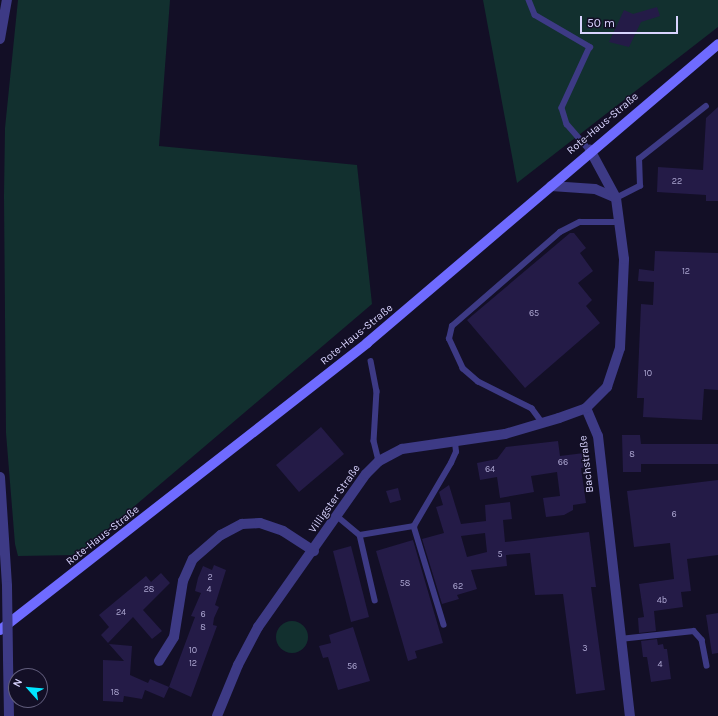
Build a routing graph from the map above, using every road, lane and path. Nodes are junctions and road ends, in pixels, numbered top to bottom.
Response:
1 (7, 0) edge
2 (529, 0) edge
3 (0, 39) edge
4 (718, 44) edge
5 (706, 106) dead end
6 (590, 150) junction
7 (551, 186) junction
8 (616, 198) junction
9 (619, 222) junction
10 (371, 361) dead end
11 (586, 408) junction
12 (542, 423) junction
13 (454, 442) junction
14 (379, 461) junction
15 (0, 477) edge
16 (337, 516) junction
17 (414, 526) junction
18 (360, 535) junction
19 (314, 551) junction
20 (3, 573) edge
21 (375, 600) dead end
22 (444, 625) dead end
23 (0, 630) edge
24 (620, 639) junction
25 (159, 661) dead end
26 (707, 666) dead end
27 (9, 716) edge
28 (217, 716) edge
29 (630, 716) edge

1 - 3 street
2 - 6 lane
4 - 6 main road, Rote-Haus-Straße
5 - 8 lane
6 - 7 main road, Rote-Haus-Straße
6 - 8 street
7 - 8 street
7 - 23 main road, Rote-Haus-Straße
8 - 9 street
9 - 11 street
9 - 12 lane
10 - 14 lane
11 - 12 street, Villigster Straße
11 - 24 street, Bachstraße
12 - 13 street, Villigster Straße
13 - 14 street, Villigster Straße
13 - 17 lane
14 - 16 street, Villigster Straße
15 - 20 street
16 - 18 lane
16 - 19 street, Villigster Straße
17 - 18 lane
17 - 22 lane
18 - 21 lane
19 - 25 street
19 - 28 street, Villigster Straße
20 - 27 street, bridge
24 - 26 lane
24 - 29 street, Bachstraße

